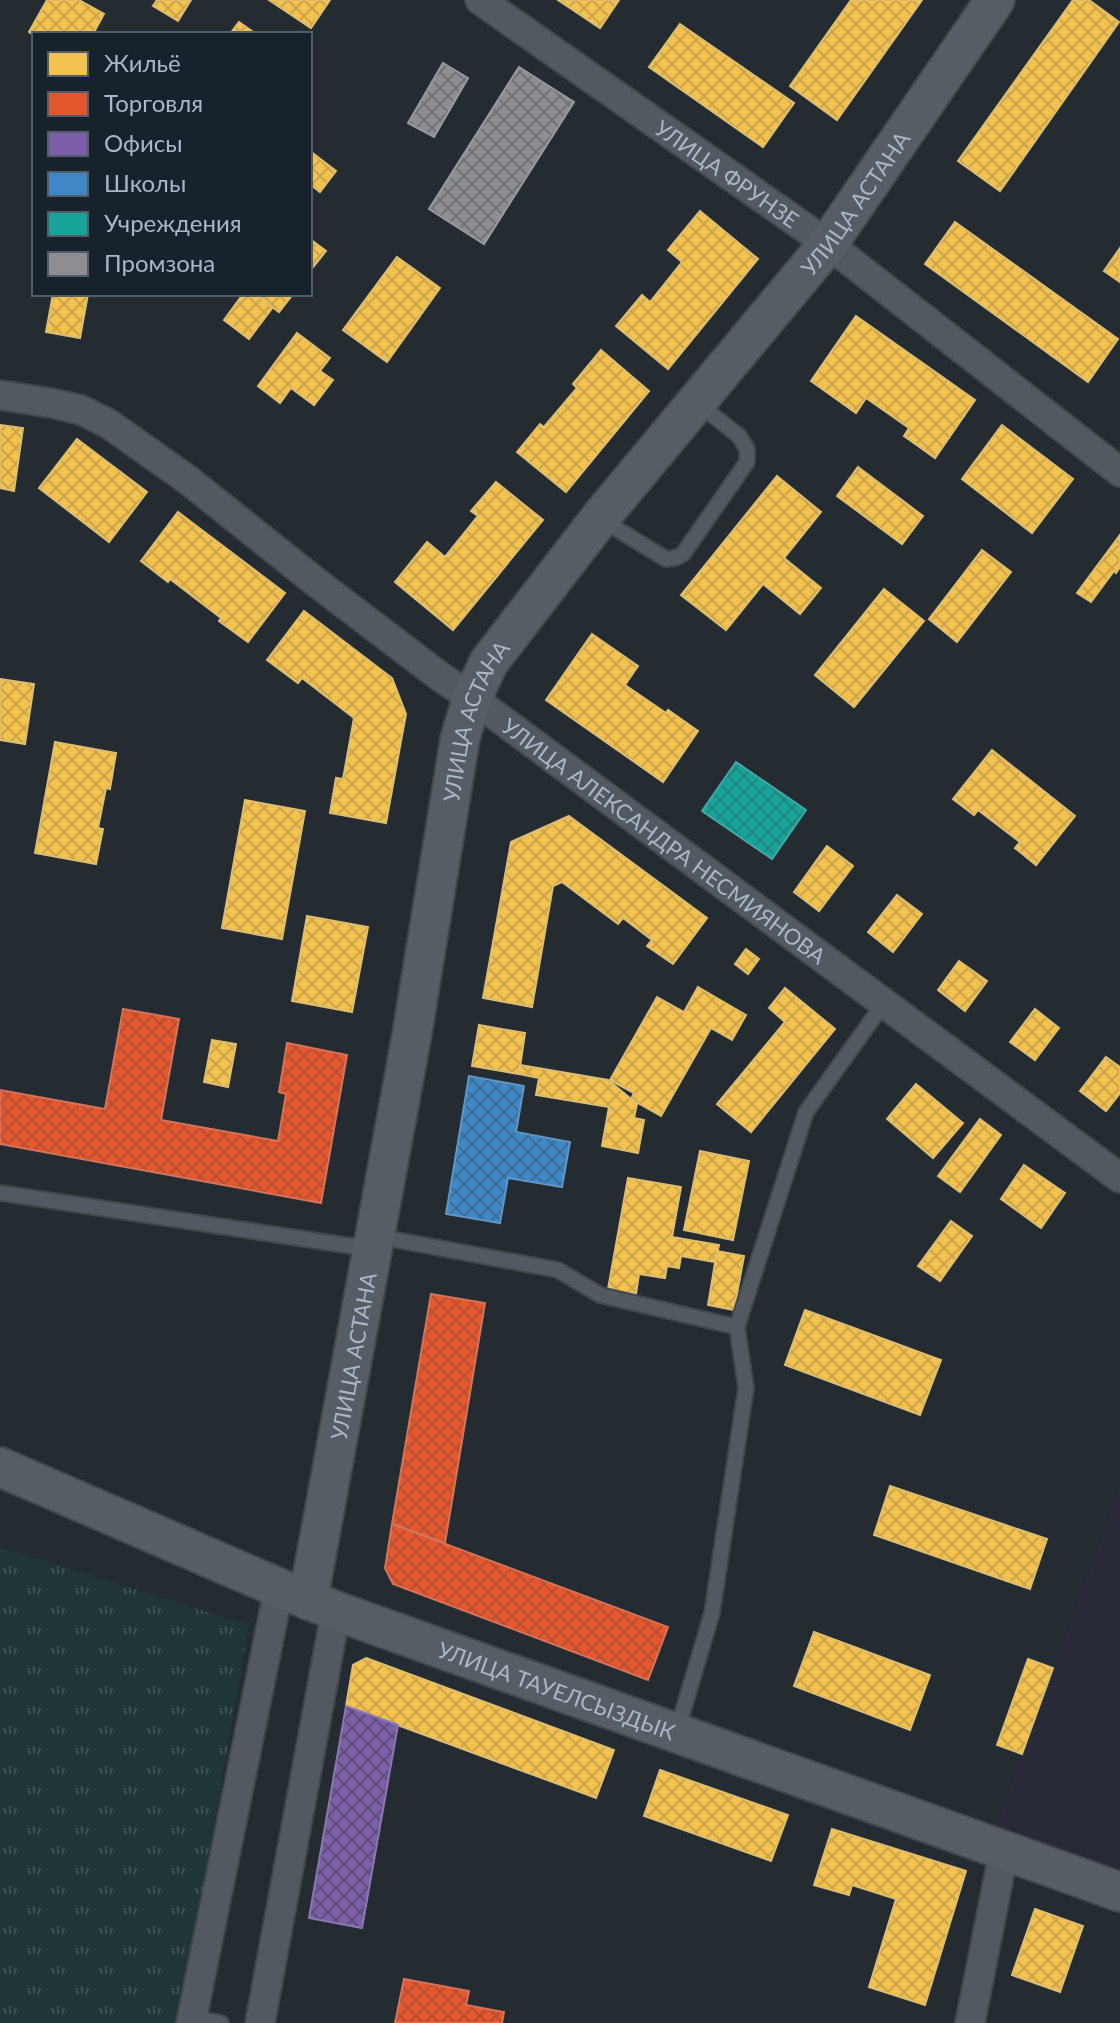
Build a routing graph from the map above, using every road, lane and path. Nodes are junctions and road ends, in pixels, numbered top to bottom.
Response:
1 (480, 0) edge
2 (995, 0) edge
3 (828, 244) junction
4 (0, 395) edge
5 (696, 402) junction
6 (1120, 472) edge
7 (600, 518) junction
8 (472, 698) junction
9 (884, 1003) junction
10 (1119, 1175) edge
11 (0, 1193) edge
12 (373, 1243) junction
13 (737, 1327) junction
14 (0, 1467) edge
15 (308, 1599) junction
16 (677, 1733) junction
17 (1004, 1851) junction
18 (1120, 1892) edge
19 (191, 2020) edge
20 (221, 2023) edge
21 (260, 2023) edge
22 (970, 2023) edge

1 - 3 street, УЛИЦА ФРУНЗЕ
2 - 3 street, УЛИЦА АСТАНА
3 - 5 street, УЛИЦА АСТАНА
3 - 6 street, УЛИЦА ФРУНЗЕ
4 - 8 street, УЛИЦА АЛЕКСАНДРА НЕСМИЯНОВА
5 - 7 street, УЛИЦА АСТАНА
5 - 7 lane
7 - 8 street, УЛИЦА АСТАНА
8 - 9 street, УЛИЦА АЛЕКСАНДРА НЕСМИЯНОВА
8 - 12 street, УЛИЦА АСТАНА
9 - 10 street, УЛИЦА АЛЕКСАНДРА НЕСМИЯНОВА
9 - 13 lane
11 - 12 lane
12 - 13 lane
12 - 15 street, УЛИЦА АСТАНА
13 - 16 lane
14 - 15 street, УЛИЦА ТАУЕЛСЫЗДЫК
15 - 16 street, УЛИЦА ТАУЕЛСЫЗДЫК
15 - 19 street, УЛИЦА АСТАНА
15 - 21 street, УЛИЦА АСТАНА
16 - 17 street, УЛИЦА ТАУЕЛСЫЗДЫК
17 - 18 street, УЛИЦА ТАУЕЛСЫЗДЫК
17 - 22 street
19 - 20 lane

